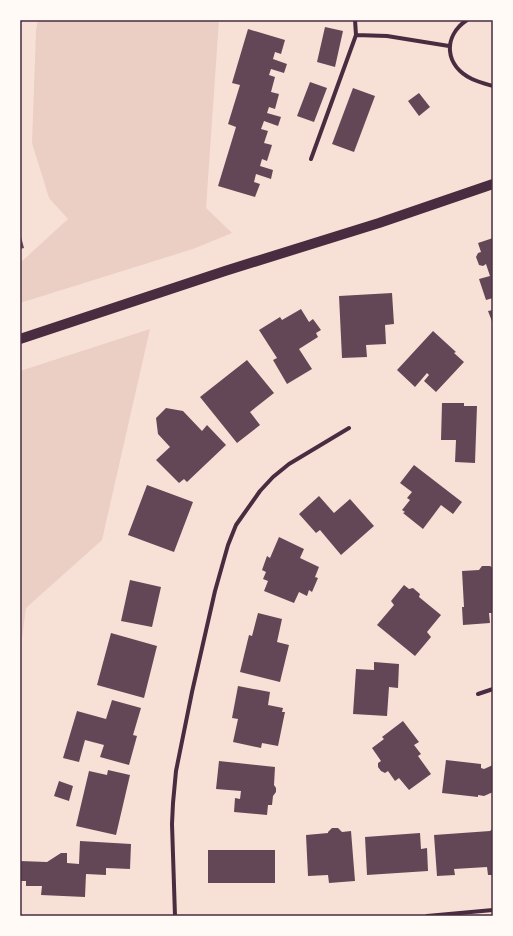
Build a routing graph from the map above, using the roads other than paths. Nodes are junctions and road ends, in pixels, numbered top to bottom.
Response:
1 (355, 20) edge
2 (466, 20) edge
3 (356, 35) junction
4 (449, 46) junction
5 (493, 86) edge
6 (311, 159) dead end
7 (493, 184) edge
8 (20, 339) edge
9 (349, 428) dead end
10 (493, 689) edge
11 (478, 694) dead end
12 (493, 910) edge
13 (175, 916) edge
14 (427, 916) edge

1 - 3 street
2 - 4 street
3 - 4 street
3 - 6 street
4 - 5 street
7 - 8 main road
9 - 13 street
10 - 11 street
12 - 14 street

